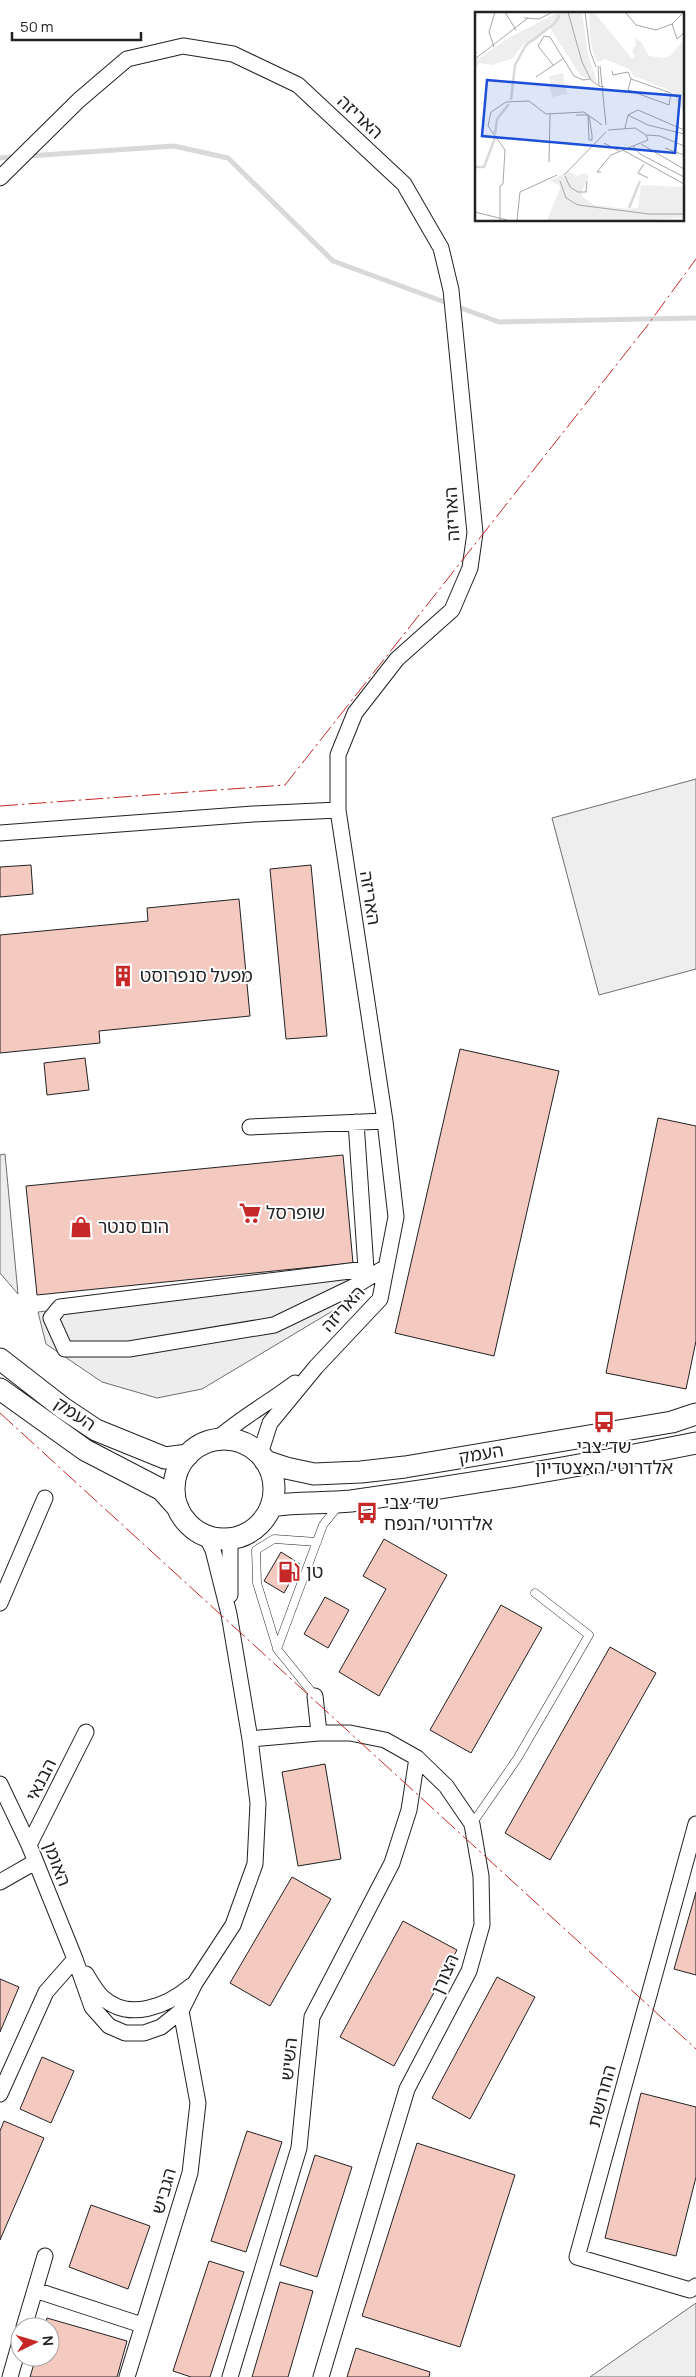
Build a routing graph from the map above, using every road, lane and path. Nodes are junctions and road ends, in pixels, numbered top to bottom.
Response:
1 (0, 178) edge
2 (338, 810) junction
3 (0, 833) edge
4 (385, 1121) junction
5 (356, 1122) junction
6 (250, 1127) dead end
7 (386, 1267) junction
8 (366, 1269) junction
9 (0, 1359) edge
10 (316, 1367) junction
11 (0, 1390) edge
12 (696, 1414) edge
13 (216, 1440) junction
14 (696, 1443) edge
15 (188, 1455) junction
16 (262, 1458) junction
17 (45, 1498) dead end
18 (341, 1502) junction
19 (271, 1506) junction
20 (178, 1508) junction
21 (206, 1536) junction
22 (233, 1538) junction
23 (317, 1542) junction
24 (535, 1593) dead end
25 (0, 1603) edge
26 (229, 1614) junction
27 (277, 1648) junction
28 (315, 1696) joint
29 (86, 1732) dead end
30 (319, 1733) junction
31 (250, 1739) junction
32 (417, 1758) junction
33 (0, 1784) edge
34 (472, 1824) junction
35 (696, 1824) edge
36 (29, 1845) junction
37 (35, 1862) junction
38 (0, 1882) edge
39 (75, 1959) junction
40 (195, 1983) junction
41 (181, 2011) junction
42 (0, 2094) edge
43 (45, 2256) dead end
44 (696, 2286) edge
45 (35, 2290) junction
46 (27, 2317) edge
47 (142, 2325) junction
48 (127, 2377) edge
49 (230, 2377) edge
50 (321, 2377) edge

1 - 2 street, האריזה
2 - 3 street
2 - 4 street, האריזה
4 - 5 street
4 - 7 street, האריזה
5 - 6 street
5 - 8 street
7 - 8 street
7 - 8 street
7 - 10 street, האריזה
9 - 15 main road, העמק
10 - 13 street, האריזה
10 - 16 street, האריזה
11 - 20 main road, העמק
12 - 16 main road, העמק
13 - 15 main road
13 - 16 main road
14 - 18 main road, העמק
15 - 20 main road
16 - 19 main road
17 - 25 street
18 - 19 main road, העמק
18 - 23 lane
19 - 22 main road
20 - 21 main road
21 - 22 main road
21 - 26 street
22 - 26 street
23 - 27 lane
23 - 27 lane
24 - 34 lane
26 - 31 street
27 - 28 lane
28 - 30 street
29 - 36 street, הבנאי
30 - 31 street, הצורן
30 - 32 street, הצורן
31 - 40 street
32 - 34 street, הצורן
32 - 49 street, השיש
33 - 36 street, האומן
34 - 50 street, הצורן
35 - 44 street, החרושת
36 - 37 street, האומן
37 - 38 street
37 - 39 street, האומן
39 - 40 street
39 - 41 street
39 - 42 street
40 - 41 street
41 - 47 street, הגביש
43 - 45 street
45 - 46 street
45 - 47 street
47 - 48 street, הגביש

